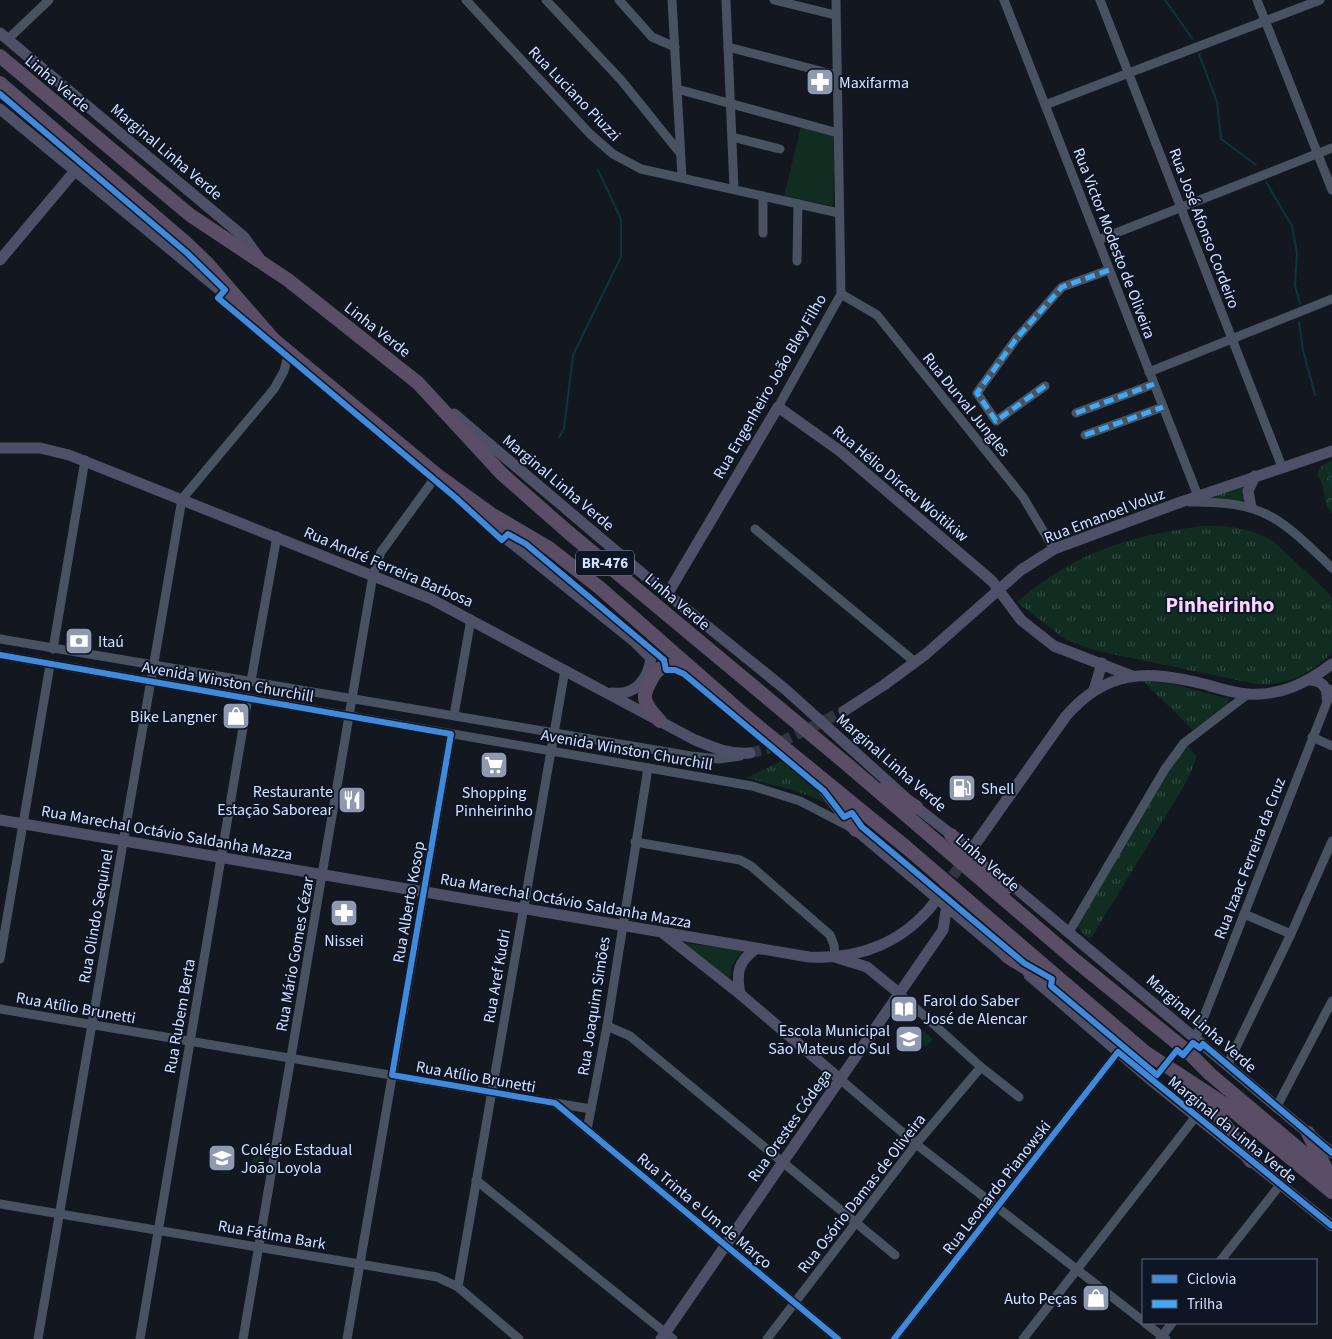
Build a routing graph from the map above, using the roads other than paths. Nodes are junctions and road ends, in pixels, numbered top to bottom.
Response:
1 (50, 0) edge
2 (466, 0) edge
3 (546, 0) edge
4 (619, 0) edge
5 (672, 0) edge
6 (726, 0) edge
7 (774, 0) edge
8 (836, 0) edge
9 (1004, 0) edge
10 (1100, 0) edge
11 (1257, 0) edge
12 (1320, 0) edge
13 (835, 15) junction
14 (1265, 21) junction
15 (4, 36) edge
16 (728, 46) junction
17 (675, 47) junction
18 (0, 56) edge
19 (1128, 73) junction
20 (836, 75) junction
21 (0, 83) edge
22 (677, 89) junction
23 (730, 104) junction
24 (1045, 105) junction
25 (0, 109) edge
26 (838, 133) junction
27 (732, 137) junction
28 (780, 148) dead end
29 (1332, 148) edge
30 (680, 153) junction
31 (1318, 154) junction
32 (74, 172) junction
33 (682, 177) junction
34 (734, 189) junction
35 (1332, 190) edge
36 (763, 196) junction
37 (798, 204) junction
38 (1181, 208) junction
39 (839, 213) junction
40 (762, 234) dead end
41 (1098, 240) junction
42 (0, 260) edge
43 (797, 261) dead end
44 (262, 262) junction
45 (1109, 270) junction
46 (841, 294) junction
47 (1332, 300) edge
48 (252, 317) junction
49 (1232, 339) junction
50 (289, 352) junction
51 (1149, 372) junction
52 (1154, 384) junction
53 (1045, 386) dead end
54 (431, 395) junction
55 (778, 407) junction
56 (1163, 407) junction
57 (1076, 413) dead end
58 (1085, 435) dead end
59 (0, 448) edge
60 (1332, 451) edge
61 (85, 460) junction
62 (1282, 467) junction
63 (438, 475) junction
64 (1255, 476) junction
65 (460, 493) junction
66 (1198, 496) junction
67 (182, 499) junction
68 (1181, 502) junction
69 (1251, 507) junction
70 (755, 529) dead end
71 (277, 536) junction
72 (1054, 549) junction
73 (1332, 568) edge
74 (373, 575) junction
75 (998, 590) junction
76 (668, 593) junction
77 (471, 619) junction
78 (0, 639) edge
79 (53, 649) junction
80 (0, 656) edge
81 (915, 662) junction
82 (1102, 663) junction
83 (1332, 664) edge
84 (154, 665) junction
85 (50, 666) junction
86 (565, 670) junction
87 (1132, 676) junction
88 (1309, 680) junction
89 (151, 681) junction
90 (251, 681) junction
91 (1094, 690) junction
92 (607, 692) junction
93 (1248, 694) junction
94 (1329, 694) edge
95 (248, 698) junction
96 (353, 699) junction
97 (844, 711) tunnel mouth
98 (454, 715) junction
99 (350, 716) junction
100 (748, 718) junction
101 (660, 721) junction
102 (554, 732) junction
103 (451, 734) junction
104 (1312, 737) junction
105 (1332, 746) edge
106 (550, 751) junction
107 (750, 753) joint
108 (849, 766) junction
109 (648, 768) junction
110 (811, 771) junction
111 (916, 807) junction
112 (0, 820) edge
113 (23, 824) junction
114 (856, 830) junction
115 (951, 835) junction
116 (124, 841) junction
117 (1332, 841) edge
118 (635, 842) junction
119 (974, 846) tunnel mouth
120 (221, 858) junction
121 (322, 875) junction
122 (424, 892) junction
123 (934, 903) tunnel mouth
124 (947, 905) junction
125 (523, 909) junction
126 (1244, 914) junction
127 (964, 919) junction
128 (621, 926) junction
129 (943, 930) junction
130 (1068, 932) junction
131 (663, 933) junction
132 (1291, 934) junction
133 (756, 949) junction
134 (869, 951) junction
135 (1007, 956) junction
136 (835, 958) junction
137 (0, 959) edge
138 (1076, 961) junction
139 (867, 968) junction
140 (740, 994) junction
141 (900, 994) junction
142 (1332, 1001) edge
143 (0, 1010) edge
144 (92, 1025) junction
145 (607, 1026) junction
146 (1120, 1029) junction
147 (1196, 1037) junction
148 (190, 1042) junction
149 (1118, 1052) junction
150 (291, 1058) junction
151 (1227, 1066) junction
152 (981, 1067) junction
153 (392, 1075) junction
154 (840, 1080) junction
155 (1197, 1086) junction
156 (491, 1092) junction
157 (1019, 1097) dead end
158 (555, 1103) junction
159 (1276, 1108) junction
160 (591, 1109) junction
161 (1197, 1115) junction
162 (587, 1130) junction
163 (1308, 1133) junction
164 (916, 1144) junction
165 (1332, 1153) edge
166 (1251, 1161) junction
167 (783, 1162) junction
168 (1330, 1176) edge
169 (476, 1180) junction
170 (1280, 1185) junction
171 (1332, 1192) edge
172 (0, 1204) edge
173 (998, 1208) junction
174 (59, 1214) junction
175 (856, 1223) junction
176 (1332, 1226) edge
177 (158, 1231) junction
178 (726, 1245) junction
179 (259, 1248) junction
180 (895, 1255) dead end
181 (1222, 1259) edge
182 (360, 1264) junction
183 (1077, 1270) junction
184 (458, 1287) junction
185 (795, 1303) junction
186 (1142, 1320) edge
187 (1146, 1324) edge
188 (1171, 1324) edge
189 (667, 1337) edge
190 (1163, 1338) edge
191 (38, 1339) edge
192 (140, 1339) edge
193 (243, 1339) edge
194 (347, 1339) edge
195 (519, 1339) edge
196 (767, 1339) edge
197 (838, 1339) edge
198 (894, 1339) edge
199 (1023, 1339) edge

1 - 15 street
2 - 33 street, Rua Luciano Piuzzi
3 - 30 street
4 - 17 street
5 - 17 street
6 - 16 street
7 - 13 street
8 - 13 street, Rua Engenheiro João Bley Filho
9 - 24 street, Rua Victor Modesto de Oliveira
10 - 19 street, Rua José Afonso Cordeiro
11 - 14 street
12 - 14 street
13 - 20 street, Rua Engenheiro João Bley Filho
14 - 19 street
14 - 31 street
15 - 44 main road, Marginal Linha Verde
16 - 20 street
16 - 23 street
17 - 22 street
18 - 44 highway, Linha Verde / BR-476
19 - 24 street
19 - 38 street, Rua José Afonso Cordeiro
20 - 26 street, Rua Engenheiro João Bley Filho
21 - 48 highway, BR-476
22 - 23 street
22 - 30 street
23 - 26 street
23 - 27 street
24 - 41 street, Rua Victor Modesto de Oliveira
25 - 32 main road
26 - 39 street, Rua Engenheiro João Bley Filho
27 - 28 street
27 - 34 street
29 - 31 street
30 - 33 street
31 - 35 street
31 - 38 street
32 - 42 main road
32 - 48 main road
33 - 34 street, Rua Luciano Piuzzi
34 - 36 street, Rua Luciano Piuzzi
36 - 37 street, Rua Luciano Piuzzi
36 - 40 street
37 - 39 street, Rua Luciano Piuzzi
37 - 43 street
38 - 41 street
38 - 49 street, Rua José Afonso Cordeiro
39 - 46 street, Rua Engenheiro João Bley Filho
41 - 45 street, Rua Victor Modesto de Oliveira
44 - 54 highway, Linha Verde / BR-476
45 - 51 street, Rua Victor Modesto de Oliveira
45 - 53 street
46 - 55 street, Rua Engenheiro João Bley Filho
46 - 72 street, Rua Durval Jungles
47 - 49 street
48 - 50 highway, BR-476
49 - 51 street
49 - 62 street, Rua José Afonso Cordeiro
50 - 63 highway, BR-476
50 - 67 street
51 - 52 street, Rua Victor Modesto de Oliveira
52 - 56 street, Rua Victor Modesto de Oliveira
52 - 57 street
54 - 76 main road, Marginal Linha Verde
54 - 108 highway, Linha Verde / BR-476
55 - 75 main road, Rua Hélio Dirceu Woitikiw
55 - 76 main road, Rua Engenheiro João Bley Filho
56 - 58 street
56 - 66 street, Rua Victor Modesto de Oliveira
59 - 61 main road, Rua André Ferreira Barbosa
60 - 62 main road, Rua Emanoel Voluz
61 - 67 main road, Rua André Ferreira Barbosa
61 - 79 street
62 - 64 main road, Rua Emanoel Voluz
63 - 65 highway, BR-476
63 - 74 street, Rua Mário Gomes Cézar
64 - 66 main road, Rua Emanoel Voluz
64 - 69 main road
65 - 92 main road
65 - 100 highway, BR-476
66 - 68 main road, Rua Emanoel Voluz
67 - 71 main road, Rua André Ferreira Barbosa
67 - 84 street, Rua Olindo Sequinel
68 - 69 street
68 - 72 main road, Rua Emanoel Voluz
69 - 73 street
70 - 81 street
71 - 74 main road, Rua André Ferreira Barbosa
71 - 90 street
72 - 75 main road, Rua Emanoel Voluz
74 - 77 main road, Rua André Ferreira Barbosa
74 - 96 street, Rua Mário Gomes Cézar
75 - 81 main road, Rua Emanoel Voluz
75 - 82 main road, Rua Hélio Dirceu Woitikiw
76 - 111 main road, Marginal Linha Verde
77 - 86 main road, Rua André Ferreira Barbosa
77 - 98 street
78 - 79 street, Avenida Winston Churchill
79 - 84 street, Avenida Winston Churchill
80 - 85 street, Avenida Winston Churchill
81 - 97 main road, Rua Emanoel Voluz
82 - 87 main road, Rua Hélio Dirceu Woitikiw
82 - 91 main road
83 - 88 main road
84 - 89 street, Rua Olindo Sequinel
84 - 90 street, Avenida Winston Churchill
85 - 89 street, Avenida Winston Churchill
85 - 113 street
86 - 92 main road, Rua André Ferreira Barbosa
86 - 102 street, Rua Aref Kudri
87 - 91 main road
87 - 93 main road
88 - 93 main road
88 - 94 main road
89 - 95 street, Avenida Winston Churchill
89 - 116 street, Rua Olindo Sequinel
90 - 96 street, Avenida Winston Churchill
91 - 119 main road
92 - 101 main road, Rua André Ferreira Barbosa
93 - 130 street
94 - 104 street, Rua Izaac Ferreira da Cruz
95 - 99 street, Avenida Winston Churchill
95 - 120 street, Rua Rubem Berta
96 - 98 street, Avenida Winston Churchill
96 - 99 street, Rua Mário Gomes Cézar
98 - 102 street, Avenida Winston Churchill
99 - 103 street, Avenida Winston Churchill
99 - 121 street, Rua Mário Gomes Cézar
100 - 101 highway
100 - 110 highway, BR-476
101 - 107 main road, Rua André Ferreira Barbosa
102 - 106 street, Rua Aref Kudri
102 - 107 street, Avenida Winston Churchill
103 - 106 street, Avenida Winston Churchill
103 - 122 street, Rua Alberto Kosop
104 - 105 street
104 - 126 street, Rua Izaac Ferreira da Cruz
106 - 109 street, Avenida Winston Churchill
106 - 125 street, Rua Aref Kudri
108 - 111 highway
108 - 138 highway, Linha Verde / BR-476
109 - 114 street, Avenida Winston Churchill
109 - 118 street, Rua Joaquim Simões
110 - 114 highway
110 - 146 highway, BR-476
111 - 115 main road, Marginal Linha Verde
112 - 113 main road, Rua Marechal Octávio Saldanha Mazza
113 - 116 main road, Rua Marechal Octávio Saldanha Mazza
113 - 137 street
114 - 124 main road
115 - 130 main road, Marginal Linha Verde
115 - 138 highway
116 - 120 main road, Rua Marechal Octávio Saldanha Mazza
116 - 144 street, Rua Olindo Sequinel
117 - 132 street
118 - 128 street, Rua Joaquim Simões
118 - 136 street
120 - 121 main road, Rua Marechal Octávio Saldanha Mazza
120 - 148 street, Rua Rubem Berta
121 - 122 main road, Rua Marechal Octávio Saldanha Mazza
121 - 150 street, Rua Mário Gomes Cézar
122 - 125 main road, Rua Marechal Octávio Saldanha Mazza
122 - 153 street, Rua Alberto Kosop
123 - 134 main road, Rua Marechal Octávio Saldanha Mazza
124 - 127 main road
124 - 129 main road, Rua Orestes Códega
125 - 128 main road, Rua Marechal Octávio Saldanha Mazza
125 - 156 street, Rua Aref Kudri
126 - 132 street
126 - 147 street, Rua Izaac Ferreira da Cruz
127 - 129 main road, Rua Orestes Códega
127 - 135 main road
128 - 131 main road, Rua Marechal Octávio Saldanha Mazza
128 - 145 street, Rua Joaquim Simões
129 - 141 main road, Rua Orestes Códega
130 - 147 main road, Marginal Linha Verde
131 - 133 main road, Rua Marechal Octávio Saldanha Mazza
131 - 140 main road
132 - 151 street
133 - 136 main road, Rua Marechal Octávio Saldanha Mazza
133 - 140 main road
134 - 136 main road, Rua Marechal Octávio Saldanha Mazza
134 - 139 main road
135 - 146 highway
135 - 149 main road, Marginal da Linha Verde
136 - 139 main road
138 - 168 highway, Linha Verde / BR-476
139 - 141 main road
140 - 154 main road
141 - 152 street
141 - 154 main road, Rua Orestes Códega
142 - 159 street
143 - 144 street, Rua Atílio Brunetti
144 - 148 street, Rua Atílio Brunetti
144 - 174 street, Rua Olindo Sequinel
145 - 160 street, Rua Joaquim Simões
145 - 167 street
146 - 155 highway, BR-476
147 - 151 main road, Marginal Linha Verde
148 - 150 street, Rua Atílio Brunetti
148 - 177 street, Rua Rubem Berta
149 - 161 main road, Marginal da Linha Verde
149 - 173 street, Rua Leonardo Pianowski
150 - 153 street, Rua Atílio Brunetti
150 - 179 street, Rua Mário Gomes Cézar
151 - 159 main road, Marginal Linha Verde
152 - 157 street
152 - 164 street, Rua Osório Damas de Oliveira
153 - 156 street, Rua Atílio Brunetti
153 - 182 street, Rua Alberto Kosop
154 - 164 street
154 - 167 main road, Rua Orestes Códega
155 - 166 highway
155 - 171 highway, BR-476
156 - 158 street, Rua Atílio Brunetti
156 - 169 street, Rua Aref Kudri
158 - 160 street, Rua Atílio Brunetti
158 - 162 street, Rua Trinta e Um de Março
159 - 163 main road, Marginal Linha Verde
160 - 162 street, Rua Joaquim Simões
161 - 166 main road, Marginal da Linha Verde
161 - 183 street
162 - 178 street, Rua Trinta e Um de Março
163 - 165 main road, Marginal Linha Verde
163 - 168 highway
164 - 173 street
164 - 175 street, Rua Osório Damas de Oliveira
166 - 170 main road, Marginal da Linha Verde
167 - 175 street
167 - 178 main road, Rua Orestes Códega
169 - 184 street, Rua Aref Kudri
169 - 189 street
170 - 176 main road, Marginal da Linha Verde
170 - 181 street
172 - 174 street, Rua Fátima Bark
173 - 183 street
173 - 198 street, Rua Leonardo Pianowski
174 - 177 street, Rua Fátima Bark
174 - 191 street, Rua Olindo Sequinel
175 - 180 street
175 - 185 street, Rua Osório Damas de Oliveira
177 - 179 street, Rua Fátima Bark
177 - 192 street, Rua Rubem Berta
178 - 185 street, Rua Trinta e Um de Março
178 - 189 main road, Rua Orestes Códega
179 - 182 street, Rua Fátima Bark
179 - 193 street, Rua Mário Gomes Cézar
182 - 184 street, Rua Fátima Bark
182 - 194 street, Rua Alberto Kosop
183 - 186 street
183 - 199 street
184 - 195 street, Rua Fátima Bark
185 - 196 street, Rua Osório Damas de Oliveira
185 - 197 street, Rua Trinta e Um de Março
187 - 190 street
188 - 190 street

